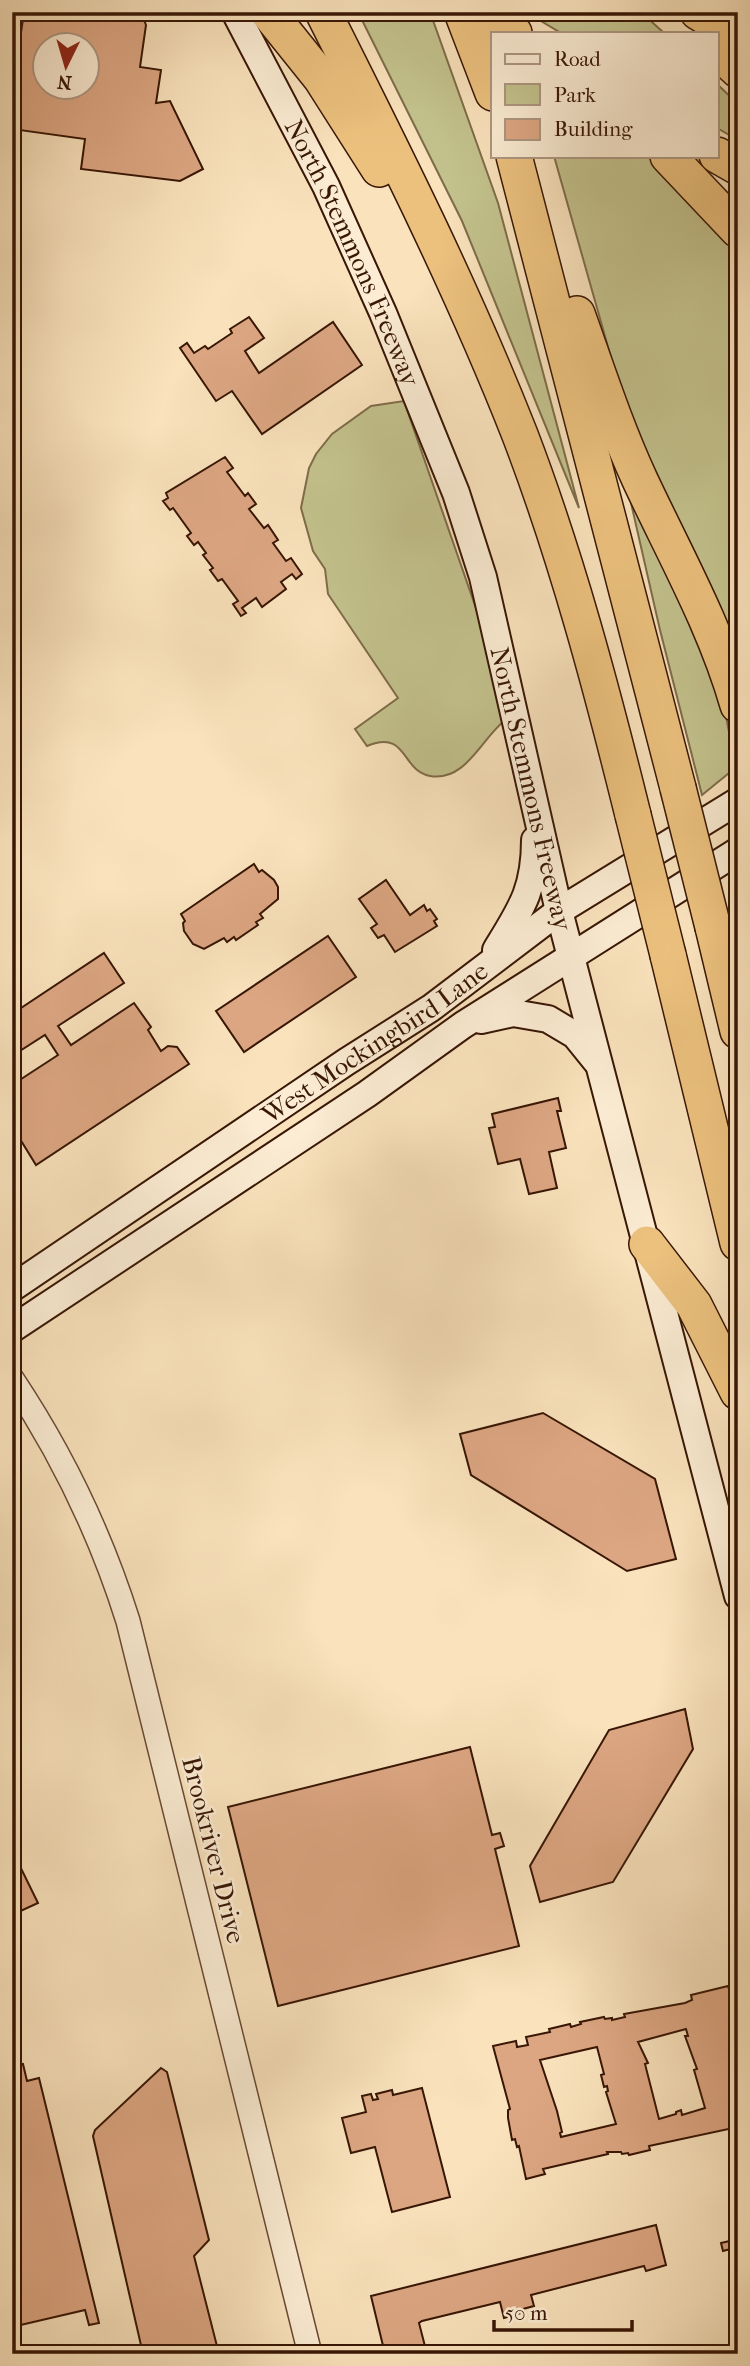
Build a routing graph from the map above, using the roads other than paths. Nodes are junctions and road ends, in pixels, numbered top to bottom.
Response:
1 (235, 12) edge
2 (268, 12) edge
3 (323, 12) edge
4 (462, 12) edge
5 (484, 12) edge
6 (677, 12) edge
7 (698, 12) edge
8 (512, 32) edge
9 (698, 32) edge
10 (738, 36) edge
11 (718, 52) edge
12 (738, 70) edge
13 (491, 86) edge
14 (718, 156) edge
15 (670, 158) edge
16 (515, 159) edge
17 (738, 167) edge
18 (738, 230) edge
19 (465, 302) junction
20 (737, 701) edge
21 (533, 789) junction
22 (738, 801) edge
23 (738, 851) edge
24 (559, 911) junction
25 (571, 957) junction
26 (490, 962) junction
27 (463, 1024) junction
28 (738, 1031) edge
29 (346, 1062) junction
30 (600, 1068) junction
31 (368, 1094) junction
32 (738, 1243) edge
33 (647, 1244) junction
34 (12, 1288) edge
35 (12, 1329) edge
36 (12, 1379) edge
37 (738, 1392) edge
38 (738, 1596) edge
39 (310, 2354) edge

1 - 21 main road, North Stemmons Freeway
2 - 19 highway
3 - 19 highway
4 - 13 highway
5 - 8 highway
6 - 9 highway
7 - 10 highway
11 - 12 highway
14 - 17 highway
15 - 18 highway
16 - 20 highway
16 - 28 highway, bridge
19 - 32 highway, bridge
21 - 24 main road, North Stemmons Freeway
21 - 26 main road
22 - 24 main road, West Mockingbird Lane
23 - 25 main road, West Mockingbird Lane
24 - 25 main road, North Stemmons Freeway
24 - 26 main road, West Mockingbird Lane
25 - 27 main road, West Mockingbird Lane
25 - 30 main road, North Stemmons Freeway
26 - 29 main road, West Mockingbird Lane
27 - 30 main road
27 - 31 main road, West Mockingbird Lane
29 - 31 main road
29 - 34 main road, West Mockingbird Lane
30 - 33 main road, North Stemmons Freeway
31 - 35 main road, West Mockingbird Lane
33 - 37 highway
33 - 38 main road, North Stemmons Freeway
36 - 39 street, Brookriver Drive

